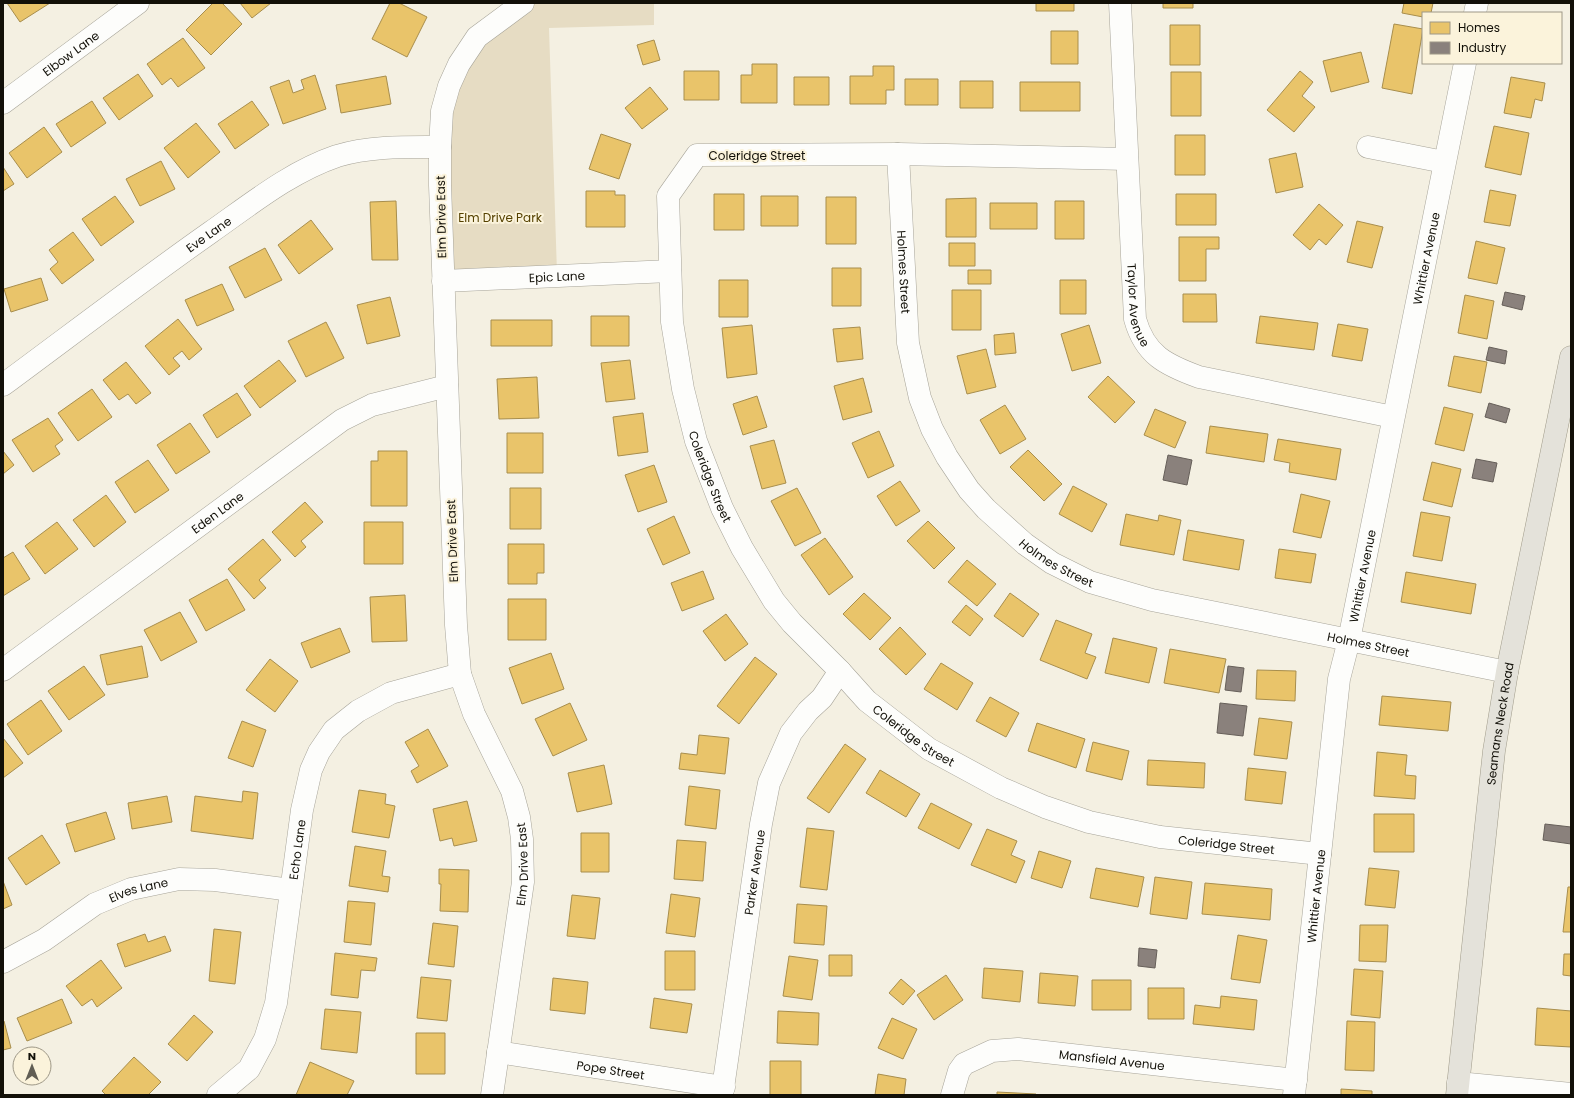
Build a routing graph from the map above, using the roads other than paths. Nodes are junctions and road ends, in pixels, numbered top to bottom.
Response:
1 (138, 3) edge
2 (523, 3) edge
3 (1120, 3) edge
4 (1465, 64) edge
5 (3, 103) edge
6 (440, 147) junction
7 (1368, 147) dead end
8 (898, 154) junction
9 (1127, 159) junction
10 (1444, 162) junction
11 (670, 271) junction
12 (443, 280) junction
13 (1571, 357) edge
14 (3, 385) edge
15 (447, 386) junction
16 (1393, 417) junction
17 (1349, 640) junction
18 (3, 670) edge
19 (840, 671) junction
20 (1508, 672) junction
21 (460, 674) junction
22 (1320, 854) junction
23 (291, 890) junction
24 (3, 962) edge
25 (498, 1052) junction
26 (1295, 1087) edge
27 (1458, 1089) edge
28 (723, 1091) edge
29 (1571, 1094) edge
30 (218, 1095) edge
31 (492, 1095) edge
32 (952, 1095) edge

1 - 5 street, Elbow Lane
2 - 6 street, Elm Drive East
3 - 9 street, Taylor Avenue
4 - 10 street, Whittier Avenue
6 - 12 street, Elm Drive East
6 - 14 street, Eve Lane
7 - 10 street
8 - 9 street, Coleridge Street
8 - 11 street, Coleridge Street
8 - 17 street, Holmes Street
9 - 16 street, Taylor Avenue
10 - 16 street, Whittier Avenue
11 - 12 street, Epic Lane
11 - 19 street, Coleridge Street
12 - 15 street, Elm Drive East
13 - 20 main road, Seamans Neck Road
15 - 18 street, Eden Lane
15 - 21 street, Elm Drive East
16 - 17 street, Whittier Avenue
17 - 20 street, Holmes Street
17 - 22 street, Whittier Avenue
19 - 22 street, Coleridge Street
19 - 28 street, Parker Avenue
20 - 27 main road, Seamans Neck Road
21 - 23 street, Echo Lane
21 - 25 street, Elm Drive East
22 - 26 street, Whittier Avenue
23 - 24 street, Elves Lane
23 - 30 street, Echo Lane
25 - 28 street, Pope Street
25 - 31 street, Elm Drive East
26 - 32 street, Mansfield Avenue
27 - 29 street

